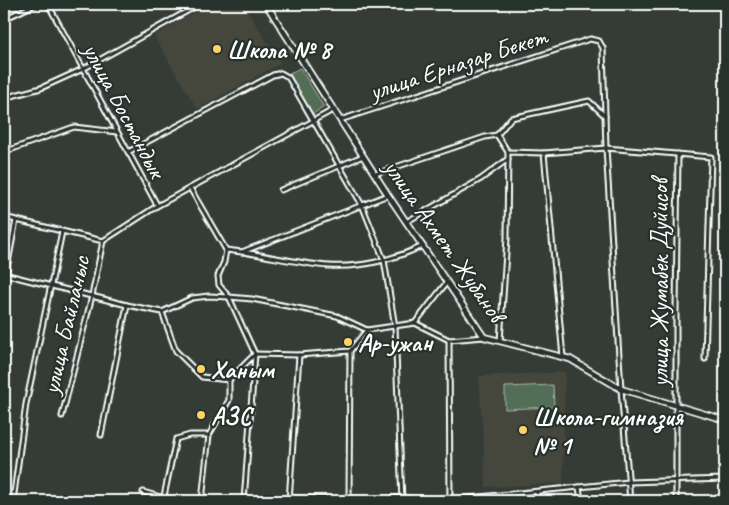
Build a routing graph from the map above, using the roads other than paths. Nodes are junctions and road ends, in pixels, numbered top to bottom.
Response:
1 (36, 4) edge
2 (48, 4) edge
3 (200, 4) edge
4 (266, 4) edge
5 (4, 20) edge
6 (83, 69) junction
7 (4, 98) edge
8 (333, 110) junction
9 (605, 117) junction
10 (339, 120) junction
11 (313, 122) junction
12 (117, 132) junction
13 (497, 135) junction
14 (606, 148) junction
15 (4, 152) edge
16 (128, 152) junction
17 (508, 152) junction
18 (544, 153) junction
19 (678, 154) junction
20 (362, 156) junction
21 (508, 159) junction
22 (339, 166) junction
23 (374, 174) junction
24 (190, 188) junction
25 (281, 190) dead end
26 (388, 195) junction
27 (362, 205) junction
28 (157, 206) junction
29 (4, 216) edge
30 (16, 220) junction
31 (406, 222) junction
32 (62, 232) junction
33 (103, 241) junction
34 (422, 246) junction
35 (226, 250) junction
36 (242, 252) junction
37 (384, 260) junction
38 (4, 274) edge
39 (447, 282) junction
40 (4, 284) edge
41 (49, 285) junction
42 (92, 296) junction
43 (229, 297) junction
44 (127, 305) junction
45 (162, 312) junction
46 (415, 323) junction
47 (395, 327) junction
48 (367, 330) junction
49 (484, 336) junction
50 (449, 340) junction
51 (500, 341) junction
52 (350, 351) junction
53 (255, 354) junction
54 (300, 354) junction
55 (563, 358) junction
56 (706, 360) dead end
57 (229, 380) junction
58 (621, 389) junction
59 (676, 405) junction
60 (62, 416) dead end
61 (725, 420) edge
62 (100, 434) dead end
63 (209, 435) junction
64 (725, 479) edge
65 (676, 480) junction
66 (629, 482) junction
67 (579, 487) junction
68 (142, 492) dead end
69 (537, 492) junction
70 (486, 496) junction
71 (4, 497) edge
72 (289, 499) edge
73 (164, 500) edge
74 (402, 500) edge
75 (450, 500) edge
76 (6, 501) edge
77 (13, 501) edge
78 (202, 501) edge
79 (244, 501) edge
80 (349, 501) edge
81 (486, 501) edge
82 (538, 501) edge
83 (581, 501) edge
84 (630, 501) edge
85 (676, 501) edge

1 - 5 street
2 - 6 street, улица Бостандык
3 - 6 street
4 - 8 main road, улица Ахмет Жубанов
6 - 7 street
6 - 12 street, улица Бостандык
8 - 10 main road, улица Ахмет Жубанов
8 - 11 street
9 - 10 street, улица Ерназар Бекет
9 - 13 street
9 - 14 street, улица Ерназар Бекет
10 - 20 main road, улица Ахмет Жубанов
11 - 16 street
11 - 22 street
11 - 24 street
12 - 15 street
12 - 16 street, улица Бостандык
13 - 17 street
13 - 23 street
14 - 18 street
14 - 19 street
14 - 58 street, улица Ерназар Бекет
16 - 28 street, улица Бостандык
17 - 18 street
17 - 21 street
18 - 55 street
19 - 56 street
19 - 59 street, улица Жумабек Дуйисов
20 - 22 street
20 - 23 main road, улица Ахмет Жубанов
21 - 31 street
21 - 51 street
22 - 25 street
22 - 27 street
23 - 26 main road, улица Ахмет Жубанов
24 - 28 street
24 - 35 street
26 - 27 street
26 - 31 main road, улица Ахмет Жубанов
27 - 36 street
27 - 37 street
28 - 33 street
29 - 30 street
30 - 32 street
30 - 38 street
31 - 34 main road, улица Ахмет Жубанов
32 - 33 street
32 - 41 street
33 - 42 street, улица Байланыс
34 - 37 street
34 - 39 main road, улица Ахмет Жубанов
35 - 36 street
35 - 43 street
36 - 37 street
37 - 47 street
38 - 40 street
38 - 41 street
39 - 46 street
39 - 49 main road, улица Ахмет Жубанов
41 - 42 street
41 - 77 street
42 - 44 street
42 - 60 street, улица Байланыс
43 - 45 street
43 - 48 street
43 - 53 street
44 - 45 street
44 - 62 street
45 - 57 street
46 - 47 street
46 - 50 street
47 - 48 street
47 - 74 street
48 - 52 street
49 - 50 street
49 - 51 main road, улица Ахмет Жубанов
50 - 75 street
51 - 55 main road, улица Ахмет Жубанов
52 - 54 street
52 - 80 street
53 - 54 street
53 - 57 street
53 - 79 street
54 - 72 street
55 - 58 main road, улица Ахмет Жубанов
57 - 63 street
58 - 59 main road, улица Ахмет Жубанов
58 - 66 street, улица Ерназар Бекет
59 - 61 main road, улица Ахмет Жубанов
59 - 65 street, улица Жумабек Дуйисов
63 - 73 street
63 - 78 street
64 - 65 street
65 - 66 street
65 - 85 street, улица Жумабек Дуйисов
66 - 67 street
66 - 84 street, улица Ерназар Бекет
67 - 69 street
67 - 83 street
68 - 73 street
69 - 70 street
69 - 82 street
70 - 75 street
70 - 81 street
71 - 76 street
72 - 79 street
72 - 80 street
73 - 78 street
74 - 75 street
74 - 80 street
78 - 79 street

